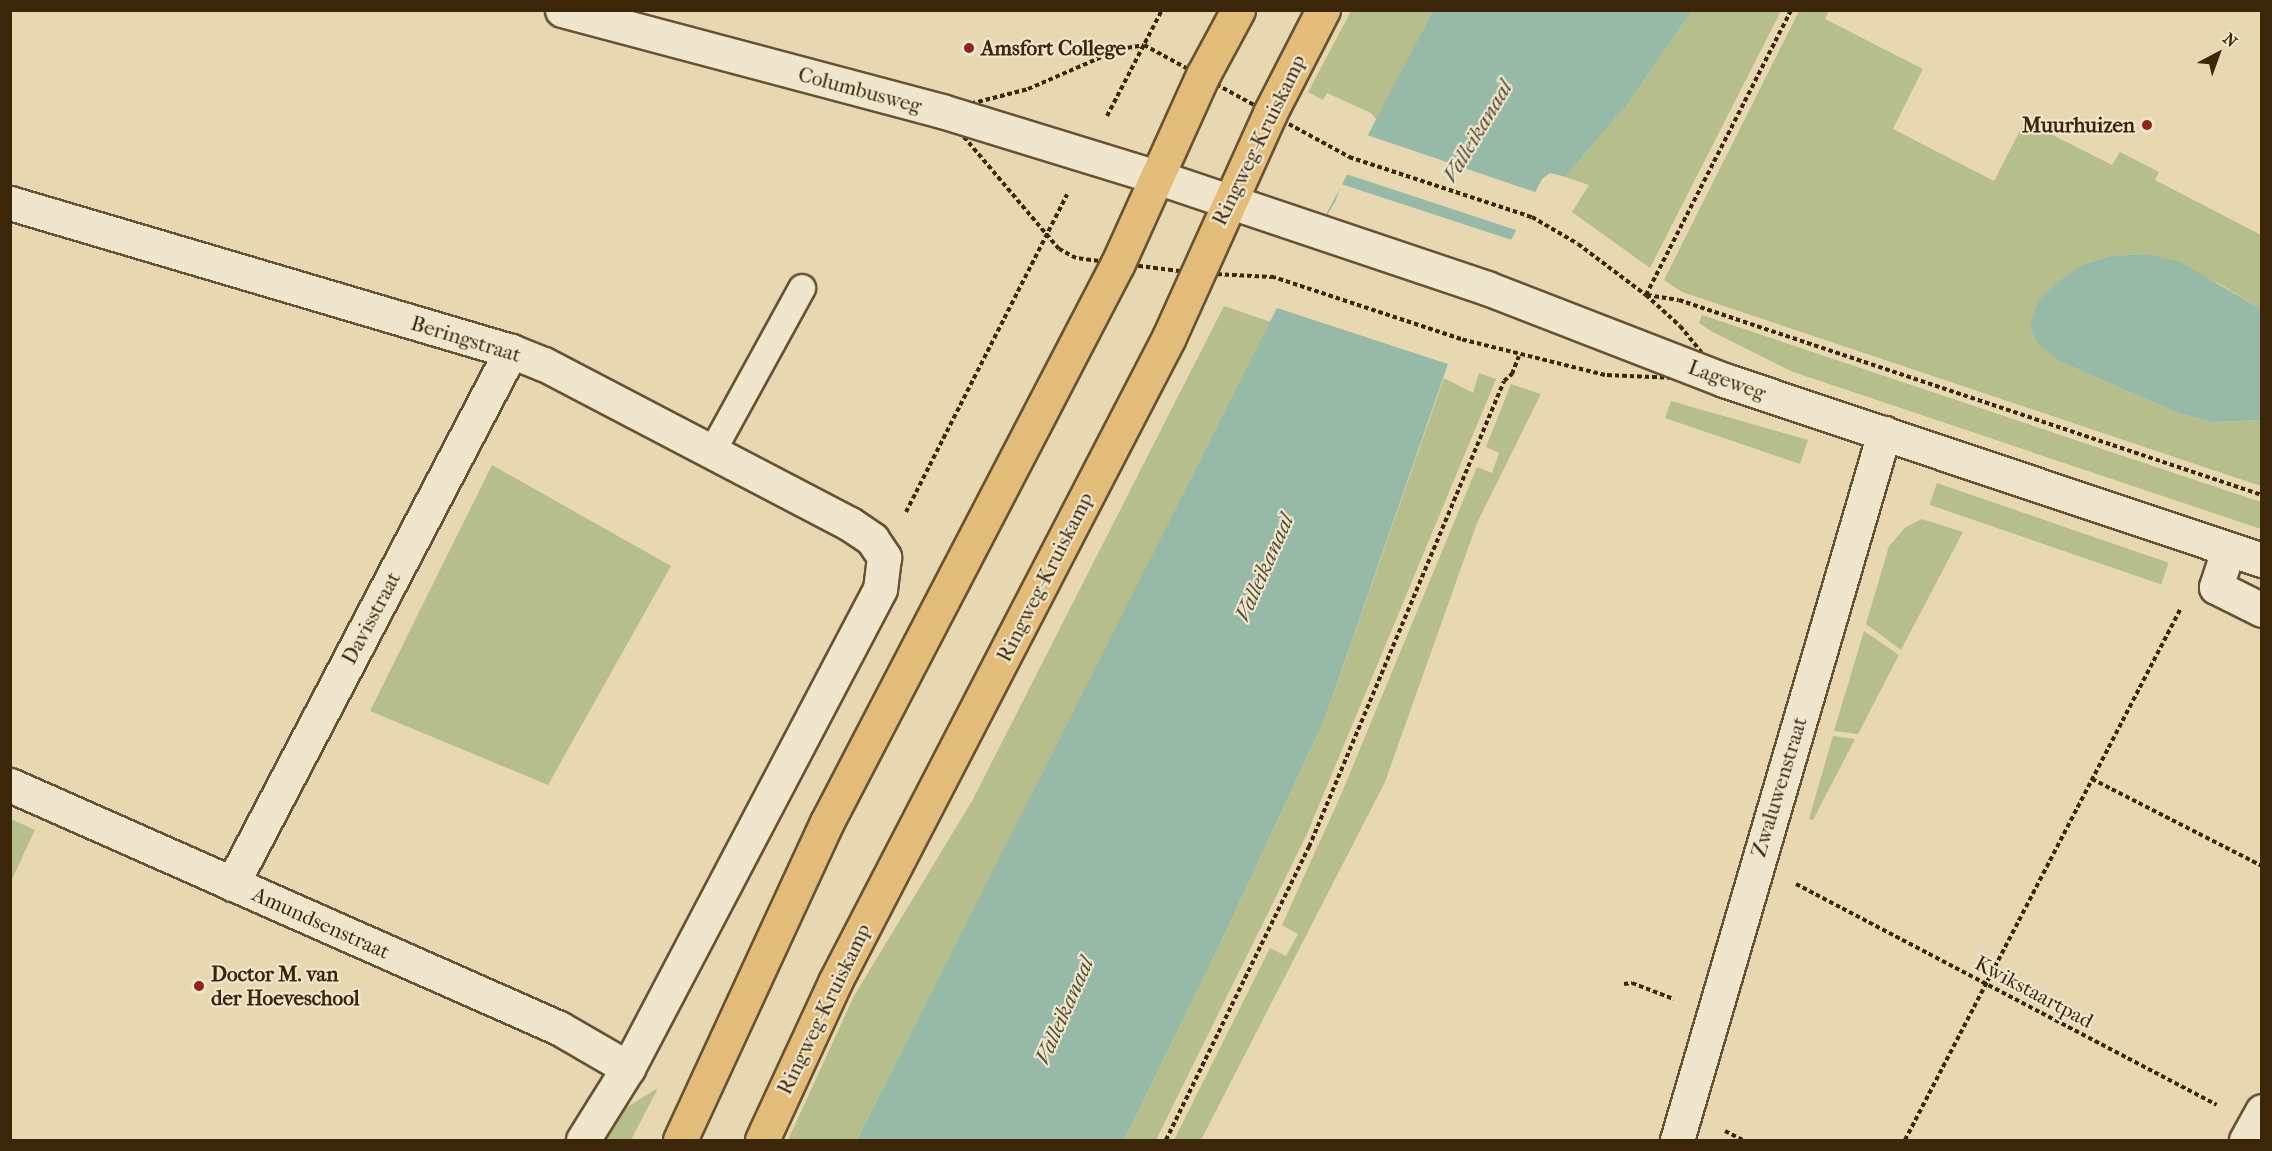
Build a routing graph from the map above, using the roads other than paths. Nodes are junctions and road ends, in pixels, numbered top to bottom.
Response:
1 (562, 10) edge
2 (1238, 10) edge
3 (1323, 10) edge
4 (1157, 177) junction
5 (1230, 200) junction
6 (10, 203) edge
7 (802, 288) dead end
8 (511, 351) junction
9 (1884, 433) junction
10 (712, 452) junction
11 (2228, 550) junction
12 (2262, 560) edge
13 (2262, 610) edge
14 (10, 785) edge
15 (232, 884) junction
16 (628, 1068) junction
17 (583, 1140) edge
18 (680, 1140) edge
19 (762, 1140) edge
20 (1677, 1140) edge

1 - 4 street, Columbusweg
2 - 4 main road
3 - 5 main road, Ringweg-Kruiskamp
4 - 5 street, Columbusweg
4 - 18 main road
5 - 9 street, Lageweg
5 - 19 main road, Ringweg-Kruiskamp
6 - 8 street, Beringstraat
7 - 10 lane
8 - 10 street, Beringstraat
8 - 15 street, Davisstraat
9 - 11 street, Lageweg
9 - 20 street, Zwaluwenstraat
10 - 16 street, Beringstraat
11 - 12 street, Lageweg
11 - 13 street
14 - 15 street, Amundsenstraat
15 - 16 street, Amundsenstraat
16 - 17 street

